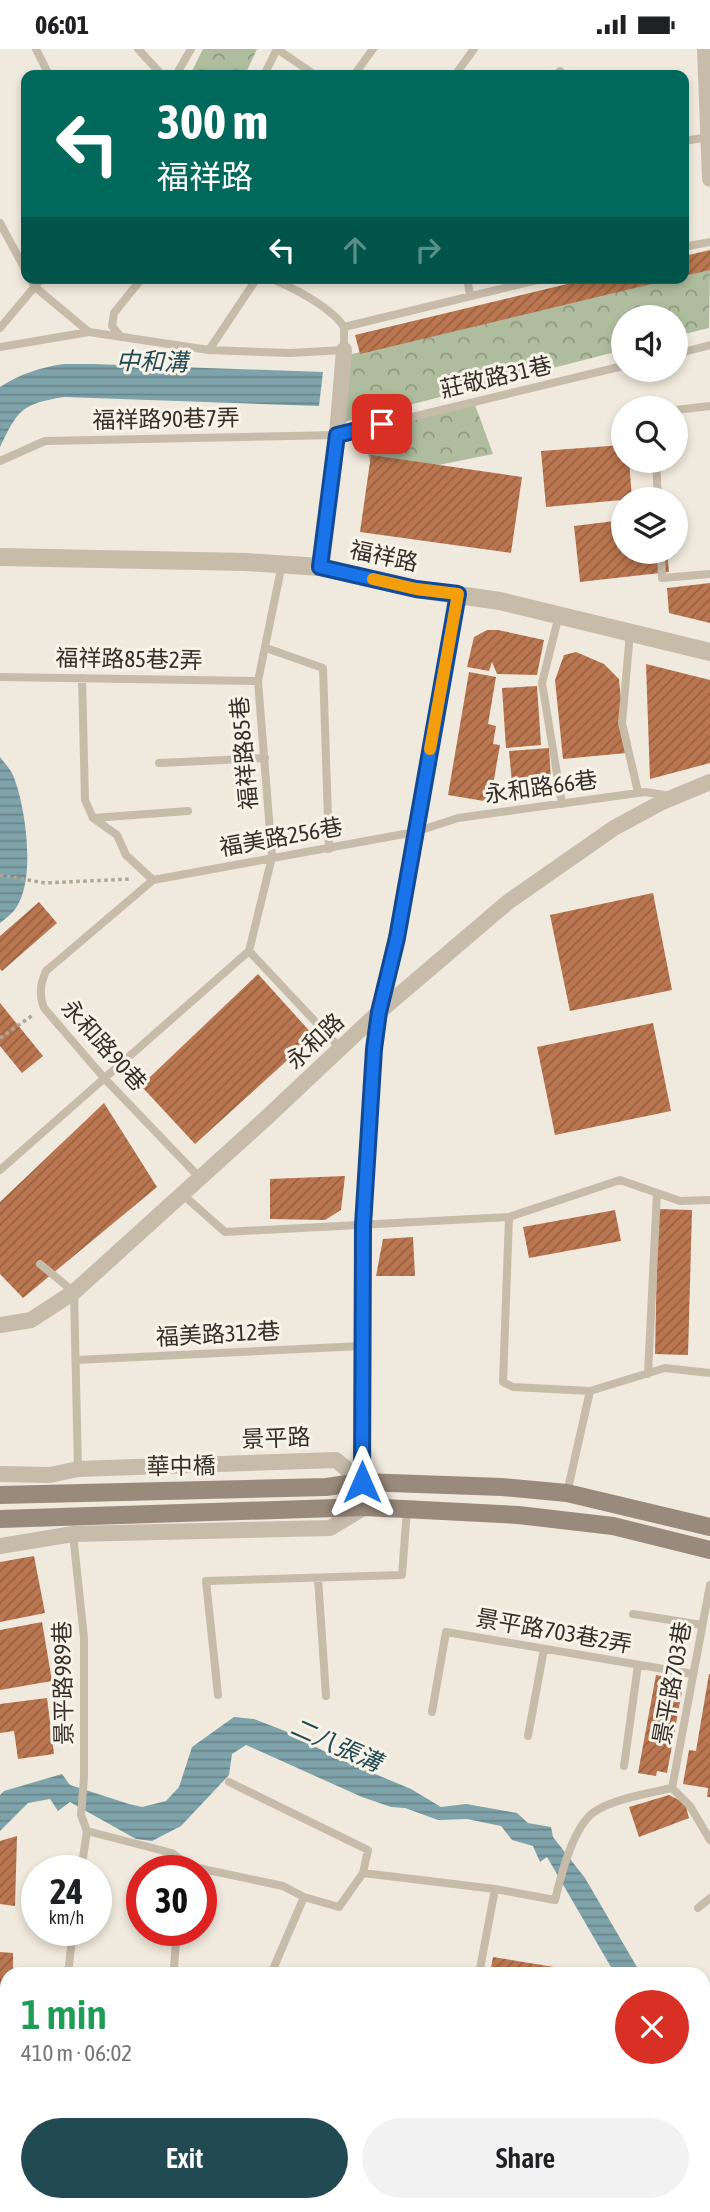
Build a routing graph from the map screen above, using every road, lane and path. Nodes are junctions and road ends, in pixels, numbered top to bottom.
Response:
1 (36, 49) edge
2 (138, 49) edge
3 (191, 49) edge
4 (277, 49) edge
5 (373, 49) edge
6 (474, 49) edge
7 (705, 49) edge
8 (46, 70) edge
9 (157, 70) edge
10 (179, 70) edge
11 (266, 70) edge
12 (308, 70) edge
13 (358, 70) edge
14 (459, 70) edge
15 (709, 137) edge
16 (689, 140) edge
17 (710, 179) edge
18 (0, 223) edge
19 (710, 242) edge
20 (689, 246) edge
21 (21, 262) edge
22 (31, 284) edge
23 (33, 284) edge
24 (137, 284) edge
25 (253, 284) edge
26 (290, 284) edge
27 (468, 284) edge
28 (519, 284) edge
29 (470, 295) junction
30 (344, 327) junction
31 (0, 328) edge
32 (89, 332) junction
33 (121, 338) junction
34 (710, 345) edge
35 (0, 347) edge
36 (209, 349) junction
37 (344, 350) junction
38 (688, 351) edge
39 (611, 369) edge
40 (710, 405) edge
41 (688, 408) edge
42 (337, 435) junction
43 (0, 461) edge
44 (0, 557) edge
45 (282, 564) junction
46 (661, 564) edge
47 (320, 567) junction
48 (710, 574) edge
49 (458, 594) junction
50 (559, 614) junction
51 (630, 631) junction
52 (266, 648) junction
53 (710, 652) edge
54 (0, 677) edge
55 (82, 678) junction
56 (258, 681) junction
57 (265, 758) junction
58 (159, 763) dead end
59 (710, 782) edge
60 (638, 793) junction
61 (674, 797) junction
62 (562, 804) junction
63 (188, 811) dead end
64 (93, 818) junction
65 (415, 832) junction
66 (330, 849) junction
67 (272, 857) junction
68 (0, 875) edge
69 (153, 880) junction
70 (249, 951) junction
71 (44, 1008) junction
72 (379, 1012) junction
73 (0, 1038) edge
74 (341, 1049) junction
75 (105, 1079) junction
76 (0, 1170) edge
77 (199, 1177) junction
78 (181, 1193) junction
79 (657, 1193) junction
80 (710, 1200) edge
81 (509, 1217) junction
82 (363, 1225) junction
83 (40, 1264) dead end
84 (74, 1292) junction
85 (0, 1325) edge
86 (362, 1346) junction
87 (76, 1360) junction
88 (710, 1373) edge
89 (648, 1374) junction
90 (590, 1391) junction
91 (78, 1469) junction
92 (0, 1474) edge
93 (362, 1482) junction
94 (567, 1493) junction
95 (0, 1495) edge
96 (365, 1507) junction
97 (407, 1510) junction
98 (0, 1521) edge
99 (710, 1527) edge
100 (73, 1534) junction
101 (0, 1546) edge
102 (710, 1550) edge
103 (318, 1578) junction
104 (710, 1585) edge
105 (633, 1614) dead end
106 (702, 1625) junction
107 (544, 1649) junction
108 (638, 1665) junction
109 (693, 1674) junction
110 (218, 1695) dead end
111 (326, 1696) dead end
112 (432, 1712) dead end
113 (528, 1736) dead end
114 (624, 1766) dead end
115 (229, 1782) dead end
116 (672, 1788) junction
117 (87, 1831) junction
118 (710, 1840) edge
119 (83, 1855) edge
120 (174, 1855) edge
121 (217, 1872) edge
122 (363, 1873) junction
123 (495, 1889) junction
124 (304, 1897) junction
125 (710, 1898) edge
126 (698, 1908) dead end
127 (71, 1946) edge
128 (176, 1946) edge
129 (69, 1967) edge
130 (174, 1967) dead end
131 (274, 1967) edge
132 (480, 1967) edge

1 - 8 lane
2 - 9 lane
3 - 10 lane
4 - 11 lane
4 - 12 lane
5 - 13 lane
6 - 14 lane
7 - 15 street
15 - 16 lane
15 - 17 street
18 - 21 lane
19 - 20 lane
22 - 31 lane
23 - 32 lane
24 - 33 lane
25 - 36 lane
26 - 30 lane
27 - 29 lane
28 - 29 lane
29 - 30 lane
30 - 37 lane
32 - 33 lane
32 - 35 lane
33 - 36 lane
34 - 38 lane
36 - 37 lane
37 - 42 street
39 - 42 lane, 莊敬路31巷
40 - 41 lane
42 - 43 lane, 福祥路90巷7弄
42 - 47 street
44 - 45 street, 福祥路
45 - 47 street, 福祥路
45 - 52 lane, 福祥路85巷
46 - 48 lane
47 - 49 street, 福祥路
49 - 50 street, 福祥路
49 - 65 street
50 - 51 street, 福祥路
50 - 62 lane
51 - 53 street, 福祥路
51 - 60 lane
52 - 56 lane, 福祥路85巷
52 - 66 lane
54 - 55 lane, 福祥路85巷2弄
55 - 56 lane, 福祥路85巷2弄
55 - 64 lane
56 - 57 lane, 福祥路85巷
57 - 58 lane
57 - 67 lane, 福祥路85巷
59 - 61 street, 永和路
60 - 61 lane, 永和路66巷
60 - 62 lane, 永和路66巷
61 - 72 street, 永和路
62 - 65 lane, 永和路66巷
63 - 64 lane
64 - 69 lane
65 - 66 lane, 福美路256巷
65 - 72 street
66 - 67 lane, 福美路256巷
67 - 69 lane, 福美路256巷
67 - 70 lane, 福祥路85巷
68 - 69 path
69 - 71 lane, 永和路90巷
70 - 74 lane
70 - 75 lane
71 - 73 path
71 - 75 lane, 永和路90巷
72 - 74 street, 永和路
72 - 82 street
74 - 77 street, 永和路
75 - 76 lane
75 - 77 lane, 永和路90巷
77 - 78 street, 永和路
78 - 82 lane
78 - 84 street, 永和路
79 - 80 lane
79 - 81 lane
79 - 89 lane
81 - 82 lane
81 - 90 lane
82 - 86 street
83 - 84 lane
84 - 85 street, 永和路
84 - 87 lane
86 - 87 lane, 福美路312巷
86 - 93 street
87 - 91 lane
88 - 89 lane
89 - 90 lane
90 - 94 lane
91 - 92 street, 景平路
91 - 93 street, 景平路
93 - 94 main road
93 - 95 main road, 華中橋
94 - 99 main road
96 - 97 main road
96 - 98 main road, 華中橋
96 - 100 street
97 - 102 main road
97 - 103 lane
100 - 101 street
100 - 117 lane, 景平路989巷
103 - 110 lane
103 - 111 lane
104 - 106 lane, 景平路703巷
105 - 106 lane
106 - 109 lane, 景平路703巷
107 - 108 lane, 景平路703巷2弄
107 - 112 lane, 景平路703巷2弄
107 - 113 lane
108 - 109 lane, 景平路703巷2弄
108 - 114 lane
109 - 116 lane, 景平路703巷
115 - 122 lane
116 - 118 lane
116 - 123 lane
117 - 119 lane
117 - 120 lane
121 - 124 lane
122 - 123 lane
122 - 124 lane
123 - 132 lane
124 - 131 lane
125 - 126 lane
127 - 129 lane
128 - 130 lane

